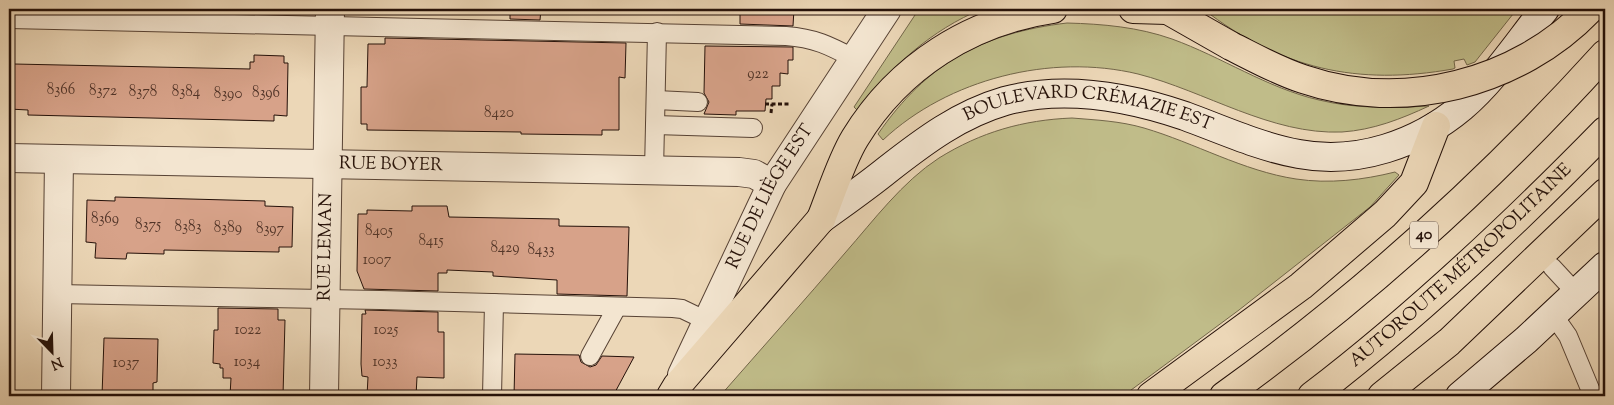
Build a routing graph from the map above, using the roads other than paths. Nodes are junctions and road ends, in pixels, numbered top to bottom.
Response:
1 (887, 9) edge
2 (1053, 9) edge
3 (1133, 9) edge
4 (1166, 9) edge
5 (1545, 9) edge
6 (1590, 9) edge
7 (329, 17) edge
8 (9, 19) edge
9 (657, 32) junction
10 (1605, 54) edge
11 (855, 59) junction
12 (656, 100) junction
13 (698, 102) dead end
14 (655, 126) junction
15 (1436, 126) junction
16 (753, 128) dead end
17 (1605, 131) edge
18 (9, 158) edge
19 (59, 159) junction
20 (327, 162) junction
21 (654, 171) junction
22 (772, 184) junction
23 (1605, 193) edge
24 (821, 219) junction
25 (1605, 266) edge
26 (1552, 267) dead end
27 (57, 294) junction
28 (1577, 294) junction
29 (326, 299) junction
30 (494, 303) junction
31 (617, 307) junction
32 (1554, 316) junction
33 (707, 321) junction
34 (590, 356) dead end
35 (674, 391) edge
36 (56, 396) edge
37 (324, 396) edge
38 (492, 396) edge
39 (1151, 396) edge
40 (1224, 396) edge
41 (1312, 396) edge
42 (1382, 396) edge
43 (1460, 396) edge
44 (1593, 396) edge

1 - 11 street, RUE DE LIÈGE EST
2 - 24 main road
3 - 4 main road
4 - 6 main road, bridge
5 - 15 street, BOULEVARD CRÉMAZIE EST
7 - 8 lane
7 - 9 lane
7 - 20 street, RUE LEMAN
9 - 11 lane
9 - 12 lane
10 - 40 main road, 40
11 - 22 street, RUE DE LIÈGE EST
12 - 13 lane
12 - 14 lane
14 - 16 lane
14 - 21 lane
15 - 24 street, BOULEVARD CRÉMAZIE EST
15 - 39 main road
17 - 41 main road, AUTOROUTE MÉTROPOLITAINE
18 - 19 street, RUE BOYER
19 - 20 street, RUE BOYER
19 - 27 street
20 - 21 street, RUE BOYER
20 - 29 street, RUE LEMAN
21 - 22 street, RUE BOYER
22 - 33 street, RUE DE LIÈGE EST
23 - 42 main road
24 - 35 main road, BOULEVARD CRÉMAZIE EST
25 - 28 street
26 - 28 lane
27 - 29 lane
27 - 36 street
28 - 32 street
29 - 30 lane
29 - 37 street, RUE LEMAN
30 - 31 lane
30 - 38 lane
31 - 33 lane
31 - 34 lane
32 - 43 street
32 - 44 lane
33 - 35 street, RUE DE LIÈGE EST

